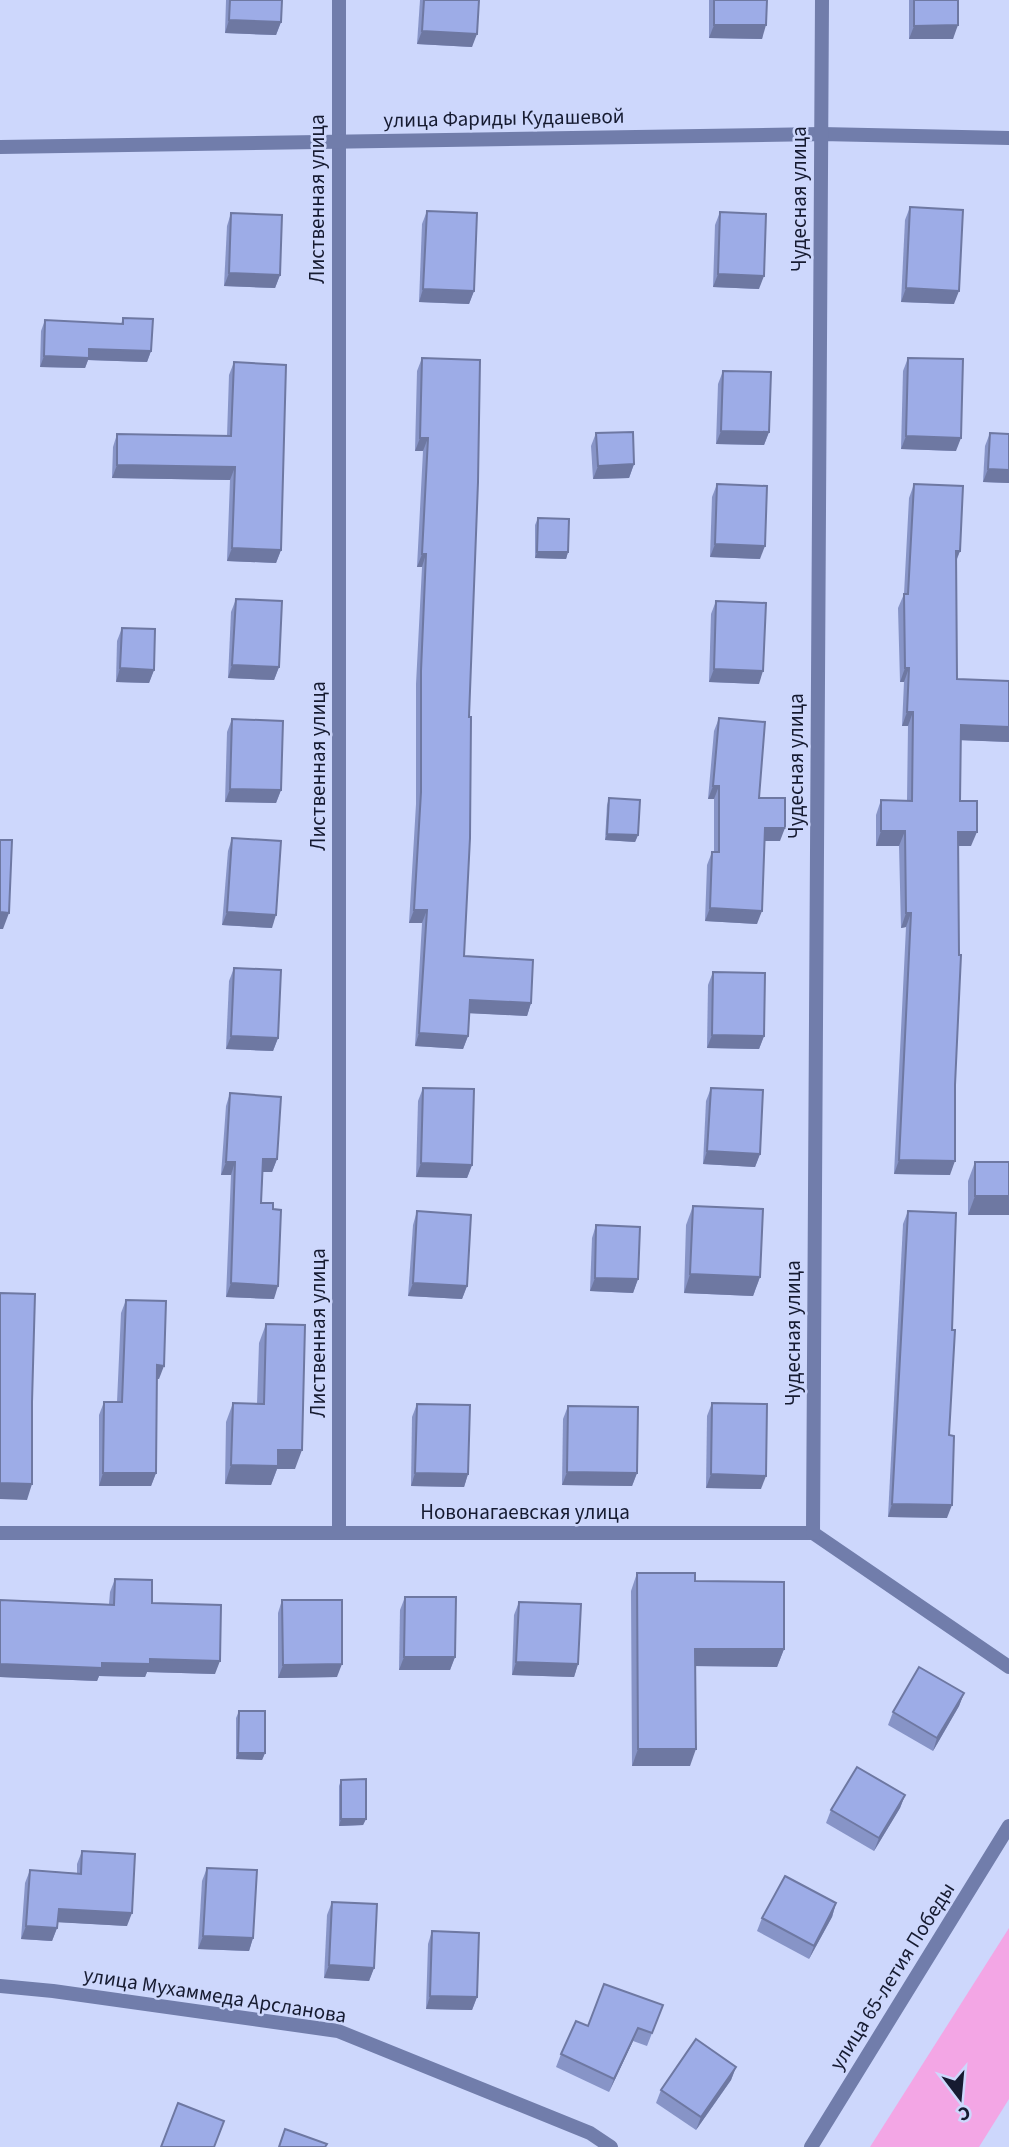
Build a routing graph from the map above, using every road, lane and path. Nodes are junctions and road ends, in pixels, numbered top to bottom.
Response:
1 (339, 0) edge
2 (822, 0) edge
3 (821, 134) junction
4 (1009, 138) edge
5 (338, 142) junction
6 (0, 146) edge
7 (0, 1533) edge
8 (340, 1533) junction
9 (813, 1533) junction
10 (1009, 1667) edge
11 (1009, 1826) edge
12 (0, 1986) edge
13 (611, 2147) edge
14 (811, 2147) edge

1 - 5 street, Лиственная улица
2 - 3 street, Чудесная улица
3 - 4 street, улица Фариды Кудашевой
3 - 5 street, улица Фариды Кудашевой
3 - 9 street, Чудесная улица
5 - 6 street, улица Фариды Кудашевой
5 - 8 street, Лиственная улица
7 - 8 street, Новонагаевская улица
8 - 9 street, Новонагаевская улица
9 - 10 street
11 - 14 street, улица 65-летия Победы
12 - 13 street, улица Мухаммеда Арсланова

